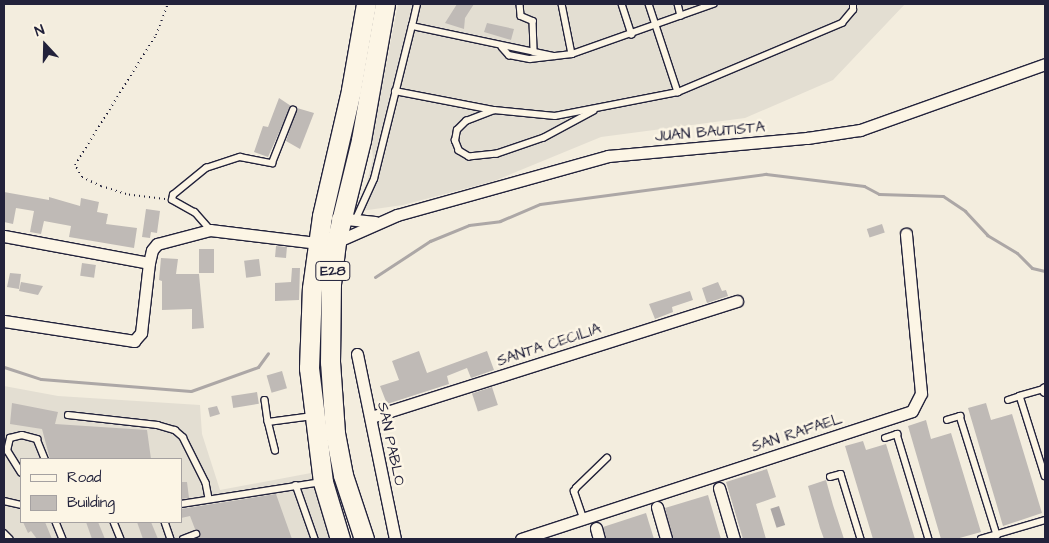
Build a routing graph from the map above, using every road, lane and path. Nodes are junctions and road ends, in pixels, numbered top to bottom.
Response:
1 (168, 4) edge
2 (366, 4) edge
3 (385, 4) edge
4 (418, 4) edge
5 (520, 4) edge
6 (562, 4) edge
7 (622, 4) edge
8 (650, 4) edge
9 (678, 4) edge
10 (713, 4) edge
11 (853, 4) edge
12 (680, 16) junction
13 (412, 26) junction
14 (655, 26) junction
15 (632, 34) junction
16 (502, 47) junction
17 (534, 52) junction
18 (572, 54) junction
19 (554, 56) junction
20 (1045, 64) edge
21 (395, 92) junction
22 (678, 92) junction
23 (293, 110) dead end
24 (494, 110) junction
25 (594, 111) junction
26 (172, 200) junction
27 (322, 216) junction
28 (349, 220) junction
29 (375, 222) junction
30 (210, 230) junction
31 (906, 234) dead end
32 (4, 236) edge
33 (327, 242) junction
34 (149, 263) junction
35 (737, 301) dead end
36 (4, 321) edge
37 (357, 354) dead end
38 (1045, 389) edge
39 (1020, 396) junction
40 (264, 400) dead end
41 (1008, 400) dead end
42 (68, 415) dead end
43 (315, 416) junction
44 (371, 417) junction
45 (947, 420) dead end
46 (268, 422) junction
47 (885, 438) dead end
48 (5, 443) edge
49 (276, 451) dead end
50 (45, 458) edge
51 (607, 458) dead end
52 (20, 471) edge
53 (1045, 476) edge
54 (830, 477) dead end
55 (323, 482) junction
56 (296, 485) junction
57 (719, 488) dead end
58 (209, 499) junction
59 (4, 501) edge
60 (182, 504) edge
61 (20, 505) edge
62 (657, 507) dead end
63 (583, 518) junction
64 (1045, 520) edge
65 (56, 523) edge
66 (114, 523) edge
67 (165, 523) edge
68 (4, 533) edge
69 (196, 534) dead end
70 (997, 535) junction
71 (10, 539) edge
72 (63, 539) edge
73 (121, 539) edge
74 (171, 539) edge
75 (183, 539) edge
76 (315, 539) edge
77 (340, 539) edge
78 (364, 539) edge
79 (395, 539) edge
80 (521, 539) edge
81 (666, 539) edge
82 (734, 539) edge
83 (861, 539) edge
84 (929, 539) edge
85 (981, 539) edge

1 - 26 path
2 - 27 main road, E28
3 - 28 main road, E28
4 - 13 lane
5 - 17 lane
6 - 18 lane
7 - 15 lane
8 - 14 lane
9 - 12 lane
10 - 12 lane
11 - 22 lane
12 - 14 lane
13 - 16 lane
13 - 21 lane
14 - 15 lane
14 - 22 lane
15 - 18 lane
16 - 17 lane
16 - 19 lane
17 - 19 lane
18 - 19 lane
20 - 29 street, JUAN BAUTISTA
21 - 24 lane
21 - 28 lane
22 - 25 lane
23 - 26 lane
24 - 25 lane
24 - 25 lane
26 - 30 lane
27 - 28 street, JUAN BAUTISTA
27 - 33 main road, E28
28 - 29 street, JUAN BAUTISTA
28 - 33 main road, E28
29 - 33 street, JUAN BAUTISTA
30 - 33 street
30 - 34 street
31 - 63 street, SAN RAFAEL
32 - 34 street
33 - 43 main road, E28
33 - 78 main road, E28
34 - 36 street
35 - 44 street, SANTA CECILIA
37 - 44 street, SAN PABLO
38 - 39 lane
39 - 41 lane
39 - 53 lane
40 - 46 lane
42 - 58 lane
43 - 46 lane
43 - 55 main road, E28
44 - 79 street, SAN PABLO
45 - 70 lane
46 - 49 lane
47 - 84 lane
48 - 50 lane
48 - 52 lane
51 - 63 lane
54 - 83 lane
55 - 56 lane
55 - 77 main road, E28
56 - 58 lane
56 - 76 lane
57 - 82 street
58 - 60 lane
59 - 61 lane
62 - 81 street
63 - 80 street, SAN RAFAEL
64 - 70 lane
65 - 72 lane
66 - 73 lane
67 - 74 lane
68 - 71 lane
69 - 75 lane
70 - 85 lane

